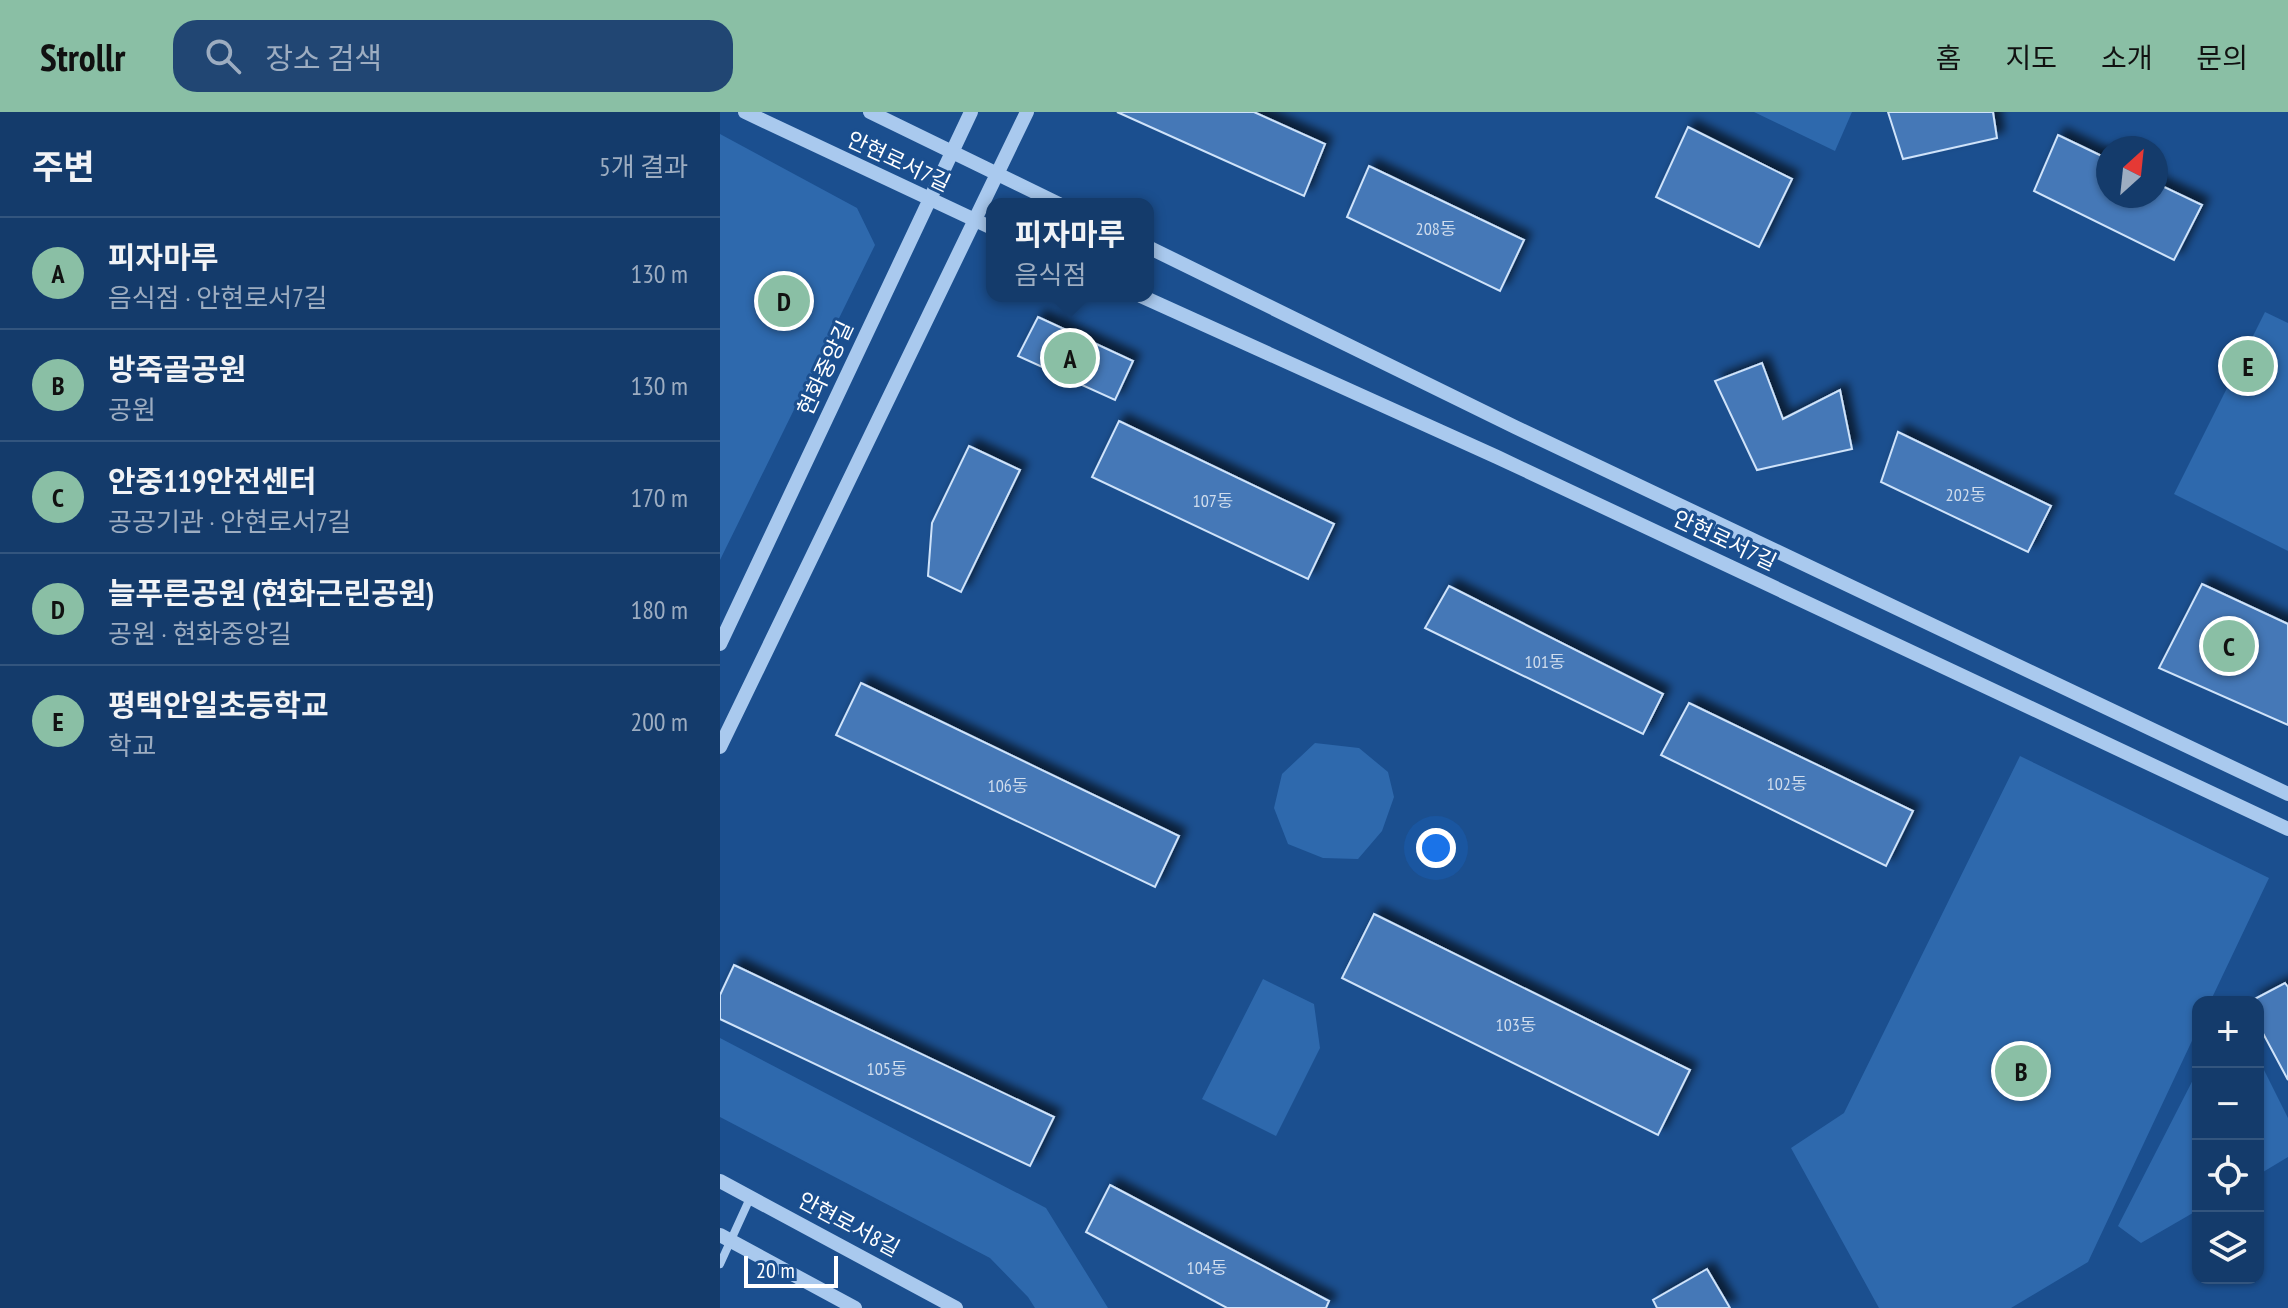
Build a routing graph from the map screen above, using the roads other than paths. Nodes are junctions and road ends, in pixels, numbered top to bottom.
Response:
1 (745, 112) edge
2 (870, 112) edge
3 (971, 112) edge
4 (1027, 112) edge
5 (952, 151) junction
6 (998, 175) junction
7 (987, 198) edge
8 (1046, 198) edge
9 (928, 200) junction
10 (986, 200) edge
11 (976, 221) junction
12 (986, 225) edge
13 (1154, 250) edge
14 (1154, 302) edge
15 (720, 644) edge
16 (720, 747) edge
17 (2288, 794) edge
18 (2288, 829) edge
19 (720, 1181) edge
20 (751, 1196) junction
21 (726, 1238) edge
22 (720, 1264) edge
23 (855, 1308) edge
24 (956, 1308) edge

1 - 9 street, 안현로서7길
2 - 5 street, 안현로서7길
3 - 5 street, 현화중앙길
4 - 6 street
5 - 6 street, 안현로서7길
5 - 9 street, 현화중앙길
6 - 7 street
6 - 8 street, 안현로서7길
9 - 11 street, 안현로서7길
9 - 15 street, 현화중앙길
10 - 11 street
11 - 12 street, 안현로서7길
11 - 16 street
13 - 17 street, 안현로서7길
14 - 18 street, 안현로서7길
19 - 20 street, 안현로서8길
20 - 21 street
20 - 24 street, 안현로서8길
21 - 22 street
21 - 23 street

